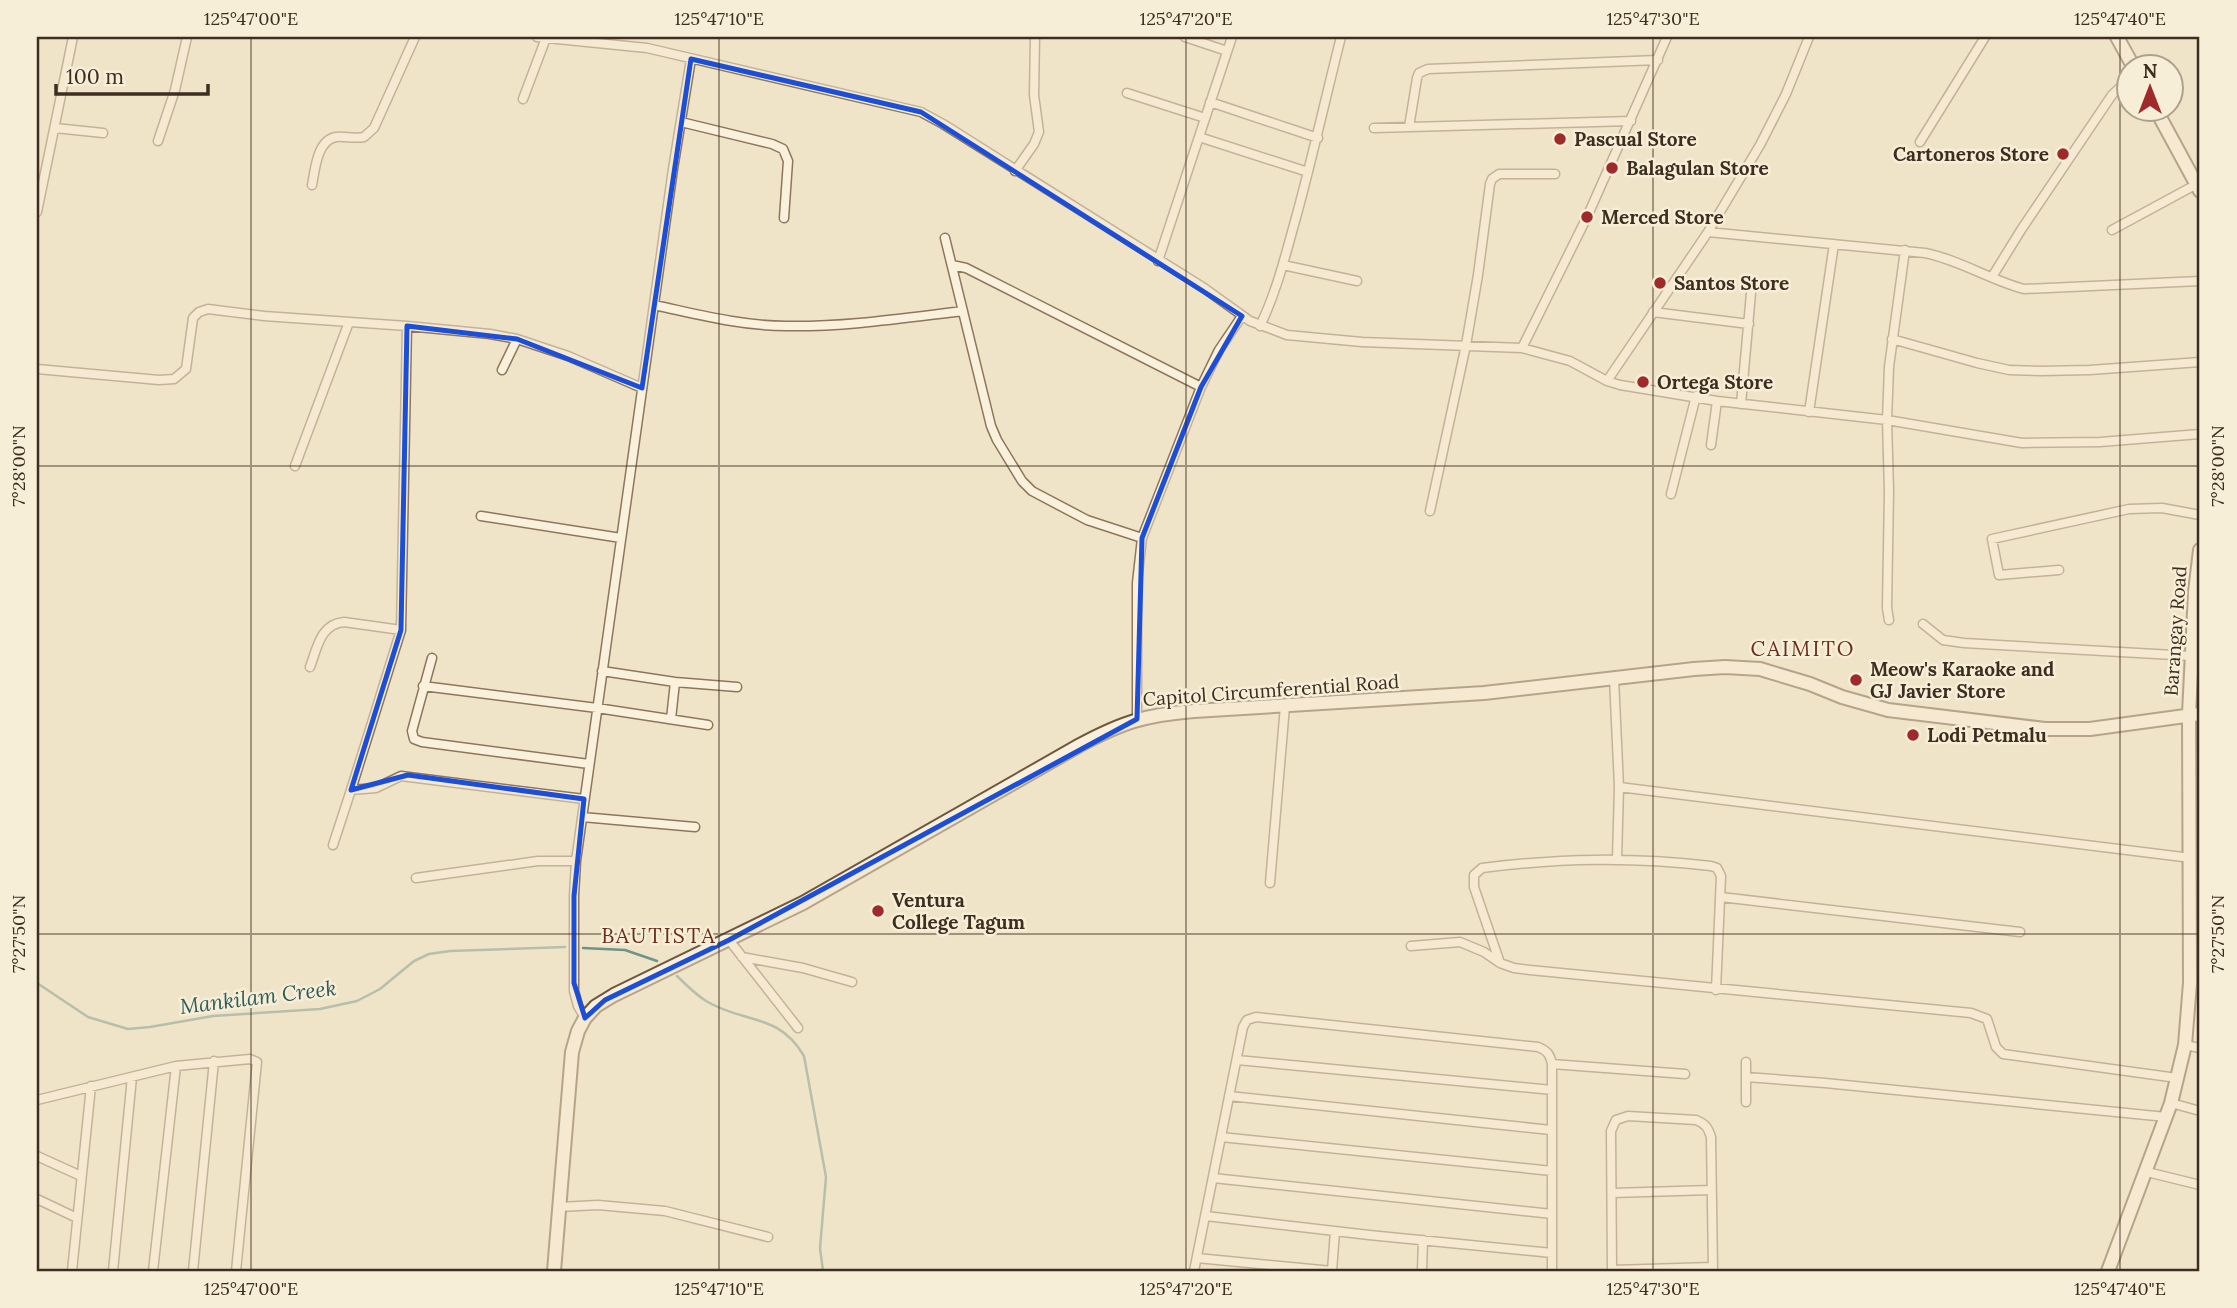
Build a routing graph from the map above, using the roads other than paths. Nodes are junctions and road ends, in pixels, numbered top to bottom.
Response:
1 (74, 37) edge
2 (187, 37) edge
3 (415, 37) edge
4 (541, 37) edge
5 (1035, 37) edge
6 (1185, 37) edge
7 (1232, 37) edge
8 (1340, 37) edge
9 (1667, 37) edge
10 (1809, 37) edge
11 (1985, 37) edge
12 (564, 38) edge
13 (1227, 51) junction
14 (691, 59) junction
15 (1658, 60) junction
16 (1127, 93) dead end
17 (2114, 93) edge
18 (523, 99) dead end
19 (1210, 102) junction
20 (1205, 118) junction
21 (1631, 121) junction
22 (681, 122) junction
23 (2163, 122) edge
24 (1409, 127) junction
25 (55, 128) junction
26 (1374, 128) dead end
27 (103, 133) dead end
28 (1199, 137) junction
29 (1318, 138) junction
30 (158, 141) dead end
31 (1920, 142) dead end
32 (1015, 171) junction
33 (1308, 172) junction
34 (1555, 174) dead end
35 (312, 185) dead end
36 (2199, 188) edge
37 (37, 212) edge
38 (784, 218) dead end
39 (2112, 230) dead end
40 (1708, 232) junction
41 (945, 239) dead end
42 (1834, 244) junction
43 (1905, 250) junction
44 (1158, 261) junction
45 (952, 265) junction
46 (1283, 265) junction
47 (1992, 277) junction
48 (1357, 281) dead end
49 (2200, 281) edge
50 (1751, 293) dead end
51 (654, 304) junction
52 (963, 311) junction
53 (1653, 312) junction
54 (1242, 316) junction
55 (349, 322) junction
56 (1749, 324) junction
57 (407, 326) junction
58 (1260, 326) junction
59 (1892, 339) junction
60 (517, 340) junction
61 (1466, 345) junction
62 (1522, 348) junction
63 (2200, 362) edge
64 (37, 369) edge
65 (502, 370) dead end
66 (1607, 381) junction
67 (1201, 387) junction
68 (642, 388) junction
69 (1696, 396) junction
70 (1717, 401) junction
71 (1741, 404) junction
72 (1809, 412) junction
73 (1887, 421) junction
74 (2200, 434) edge
75 (1711, 445) dead end
76 (295, 466) dead end
77 (1671, 494) dead end
78 (1430, 512) dead end
79 (2200, 515) edge
80 (481, 516) dead end
81 (621, 538) junction
82 (1142, 538) junction
83 (2200, 550) edge
84 (2059, 570) dead end
85 (1889, 620) dead end
86 (1923, 624) dead end
87 (401, 630) junction
88 (2191, 656) junction
89 (432, 658) dead end
90 (310, 667) dead end
91 (602, 671) junction
92 (1614, 677) junction
93 (676, 682) junction
94 (424, 686) junction
95 (737, 687) dead end
96 (1285, 706) junction
97 (597, 708) junction
98 (2195, 714) edge
99 (671, 719) junction
100 (1137, 719) junction
101 (708, 725) dead end
102 (589, 764) junction
103 (1619, 787) junction
104 (351, 790) junction
105 (584, 799) junction
106 (582, 817) junction
107 (695, 827) dead end
108 (2195, 837) edge
109 (333, 845) dead end
110 (2191, 858) junction
111 (1617, 859) junction
112 (576, 861) junction
113 (416, 878) dead end
114 (1270, 883) dead end
115 (1721, 897) junction
116 (2196, 911) edge
117 (2020, 932) dead end
118 (729, 940) junction
119 (1410, 946) dead end
120 (742, 957) junction
121 (1500, 963) junction
122 (852, 982) dead end
123 (2195, 983) edge
124 (1716, 990) junction
125 (586, 1018) junction
126 (798, 1028) dead end
127 (2185, 1045) junction
128 (2200, 1048) edge
129 (1237, 1060) junction
130 (214, 1061) junction
131 (1746, 1062) dead end
132 (1552, 1065) junction
133 (176, 1066) junction
134 (1685, 1074) dead end
135 (132, 1077) junction
136 (1746, 1077) junction
137 (2177, 1079) junction
138 (91, 1086) junction
139 (1552, 1090) junction
140 (1229, 1096) junction
141 (37, 1100) edge
142 (1746, 1102) dead end
143 (2171, 1103) junction
144 (2200, 1111) edge
145 (2166, 1117) junction
146 (1551, 1129) junction
147 (1221, 1138) junction
148 (37, 1156) edge
149 (1552, 1171) junction
150 (2147, 1172) junction
151 (81, 1176) junction
152 (1213, 1178) junction
153 (2200, 1185) edge
154 (1711, 1190) junction
155 (1612, 1193) junction
156 (37, 1199) edge
157 (559, 1207) junction
158 (1552, 1214) junction
159 (1206, 1216) junction
160 (78, 1218) junction
161 (1335, 1231) junction
162 (768, 1237) dead end
163 (1423, 1240) junction
164 (1552, 1253) junction
165 (1197, 1258) junction
166 (1713, 1269) edge
167 (72, 1271) edge
168 (113, 1271) edge
169 (153, 1271) edge
170 (193, 1271) edge
171 (236, 1271) edge
172 (554, 1271) edge
173 (1194, 1271) edge
174 (1332, 1271) edge
175 (1422, 1271) edge
176 (1552, 1271) edge
177 (1612, 1271) edge
178 (2108, 1271) edge

1 - 25 street
2 - 30 street
3 - 35 street
4 - 12 street
4 - 18 street
5 - 32 street
6 - 13 street
7 - 13 street
8 - 29 street
9 - 15 street
10 - 40 street
11 - 31 street
12 - 14 street
13 - 19 street
14 - 22 street
14 - 32 street
15 - 21 street
15 - 24 street
16 - 20 street
17 - 47 street
19 - 20 street
19 - 29 street
20 - 28 street
21 - 24 street
21 - 62 street
22 - 38 street
22 - 51 street
23 - 36 main road
24 - 26 street
25 - 27 street
25 - 37 street
28 - 33 street
28 - 44 street
29 - 33 street
32 - 44 street
33 - 46 street
34 - 61 street
36 - 39 street
40 - 42 street
40 - 53 street
41 - 45 street
42 - 43 street
42 - 72 street
43 - 47 street
43 - 59 street
44 - 54 street
45 - 52 street
45 - 67 street
46 - 48 street
46 - 58 street
47 - 49 street
50 - 56 street
51 - 52 street
51 - 68 street
52 - 82 street
53 - 56 street
53 - 66 street
54 - 58 street
54 - 67 street
55 - 57 street
55 - 64 street
55 - 76 street
56 - 71 street
57 - 60 street
57 - 87 street
58 - 61 street
59 - 63 street
59 - 73 street
60 - 65 street
60 - 68 street
61 - 62 street
61 - 78 street
62 - 66 street
66 - 69 street
67 - 82 street
68 - 81 street
69 - 70 street
69 - 77 street
70 - 71 street
70 - 75 street
71 - 72 street
72 - 73 street
73 - 74 street
73 - 85 street
79 - 84 street
80 - 81 street
81 - 91 street
82 - 100 street
83 - 88 main road, Barangay Road
86 - 88 street
87 - 90 street
87 - 104 street
88 - 98 main road, Barangay Road
89 - 94 street
91 - 93 street
91 - 97 street
92 - 96 main road, Capitol Circumferential Road
92 - 98 main road, Capitol Circumferential Road
92 - 103 street
93 - 95 street
93 - 99 street
94 - 97 street
94 - 102 street
96 - 100 main road, Capitol Circumferential Road
96 - 114 street
97 - 99 street
97 - 102 street
98 - 108 main road, Barangay Road
99 - 101 street
100 - 118 main road, Capitol Circumferential Road
102 - 105 street
103 - 110 street
103 - 111 street
104 - 105 street
104 - 109 street
105 - 106 street
106 - 107 street
106 - 112 street
108 - 110 main road, Barangay Road
110 - 116 main road, Barangay Road
111 - 115 street
111 - 121 street
112 - 113 street
112 - 125 street
115 - 117 street
115 - 124 street
116 - 123 main road, Barangay Road
118 - 120 street
118 - 125 main road, Capitol Circumferential Road
119 - 121 street
120 - 122 street
120 - 126 street
121 - 124 street
123 - 127 main road, Barangay Road
124 - 137 street
125 - 157 main road, Capitol Circumferential Road
127 - 128 street
127 - 137 main road, Barangay Road
129 - 132 street
129 - 139 street
129 - 140 street
130 - 133 street
130 - 170 street
130 - 171 street
131 - 136 street
132 - 134 street
132 - 139 street
133 - 135 street
133 - 169 street
135 - 138 street
135 - 168 street
136 - 142 street
136 - 145 street
137 - 143 main road, Barangay Road
138 - 141 street
138 - 151 street
139 - 146 street
140 - 146 street
140 - 147 street
143 - 144 street
143 - 145 main road, Barangay Road
145 - 150 main road, Barangay Road
146 - 149 street
147 - 149 street
147 - 152 street
148 - 151 street
149 - 158 street
150 - 153 street
150 - 178 main road, Barangay Road
151 - 160 street
152 - 158 street
152 - 159 street
154 - 155 street
154 - 155 street
154 - 166 street
155 - 177 street
156 - 160 street
157 - 162 street
157 - 172 main road, Capitol Circumferential Road
158 - 164 street
159 - 161 street
159 - 165 street
160 - 167 street
161 - 163 street
161 - 174 street
163 - 164 street
163 - 175 street
164 - 176 street
165 - 173 street
165 - 174 street
166 - 177 street

